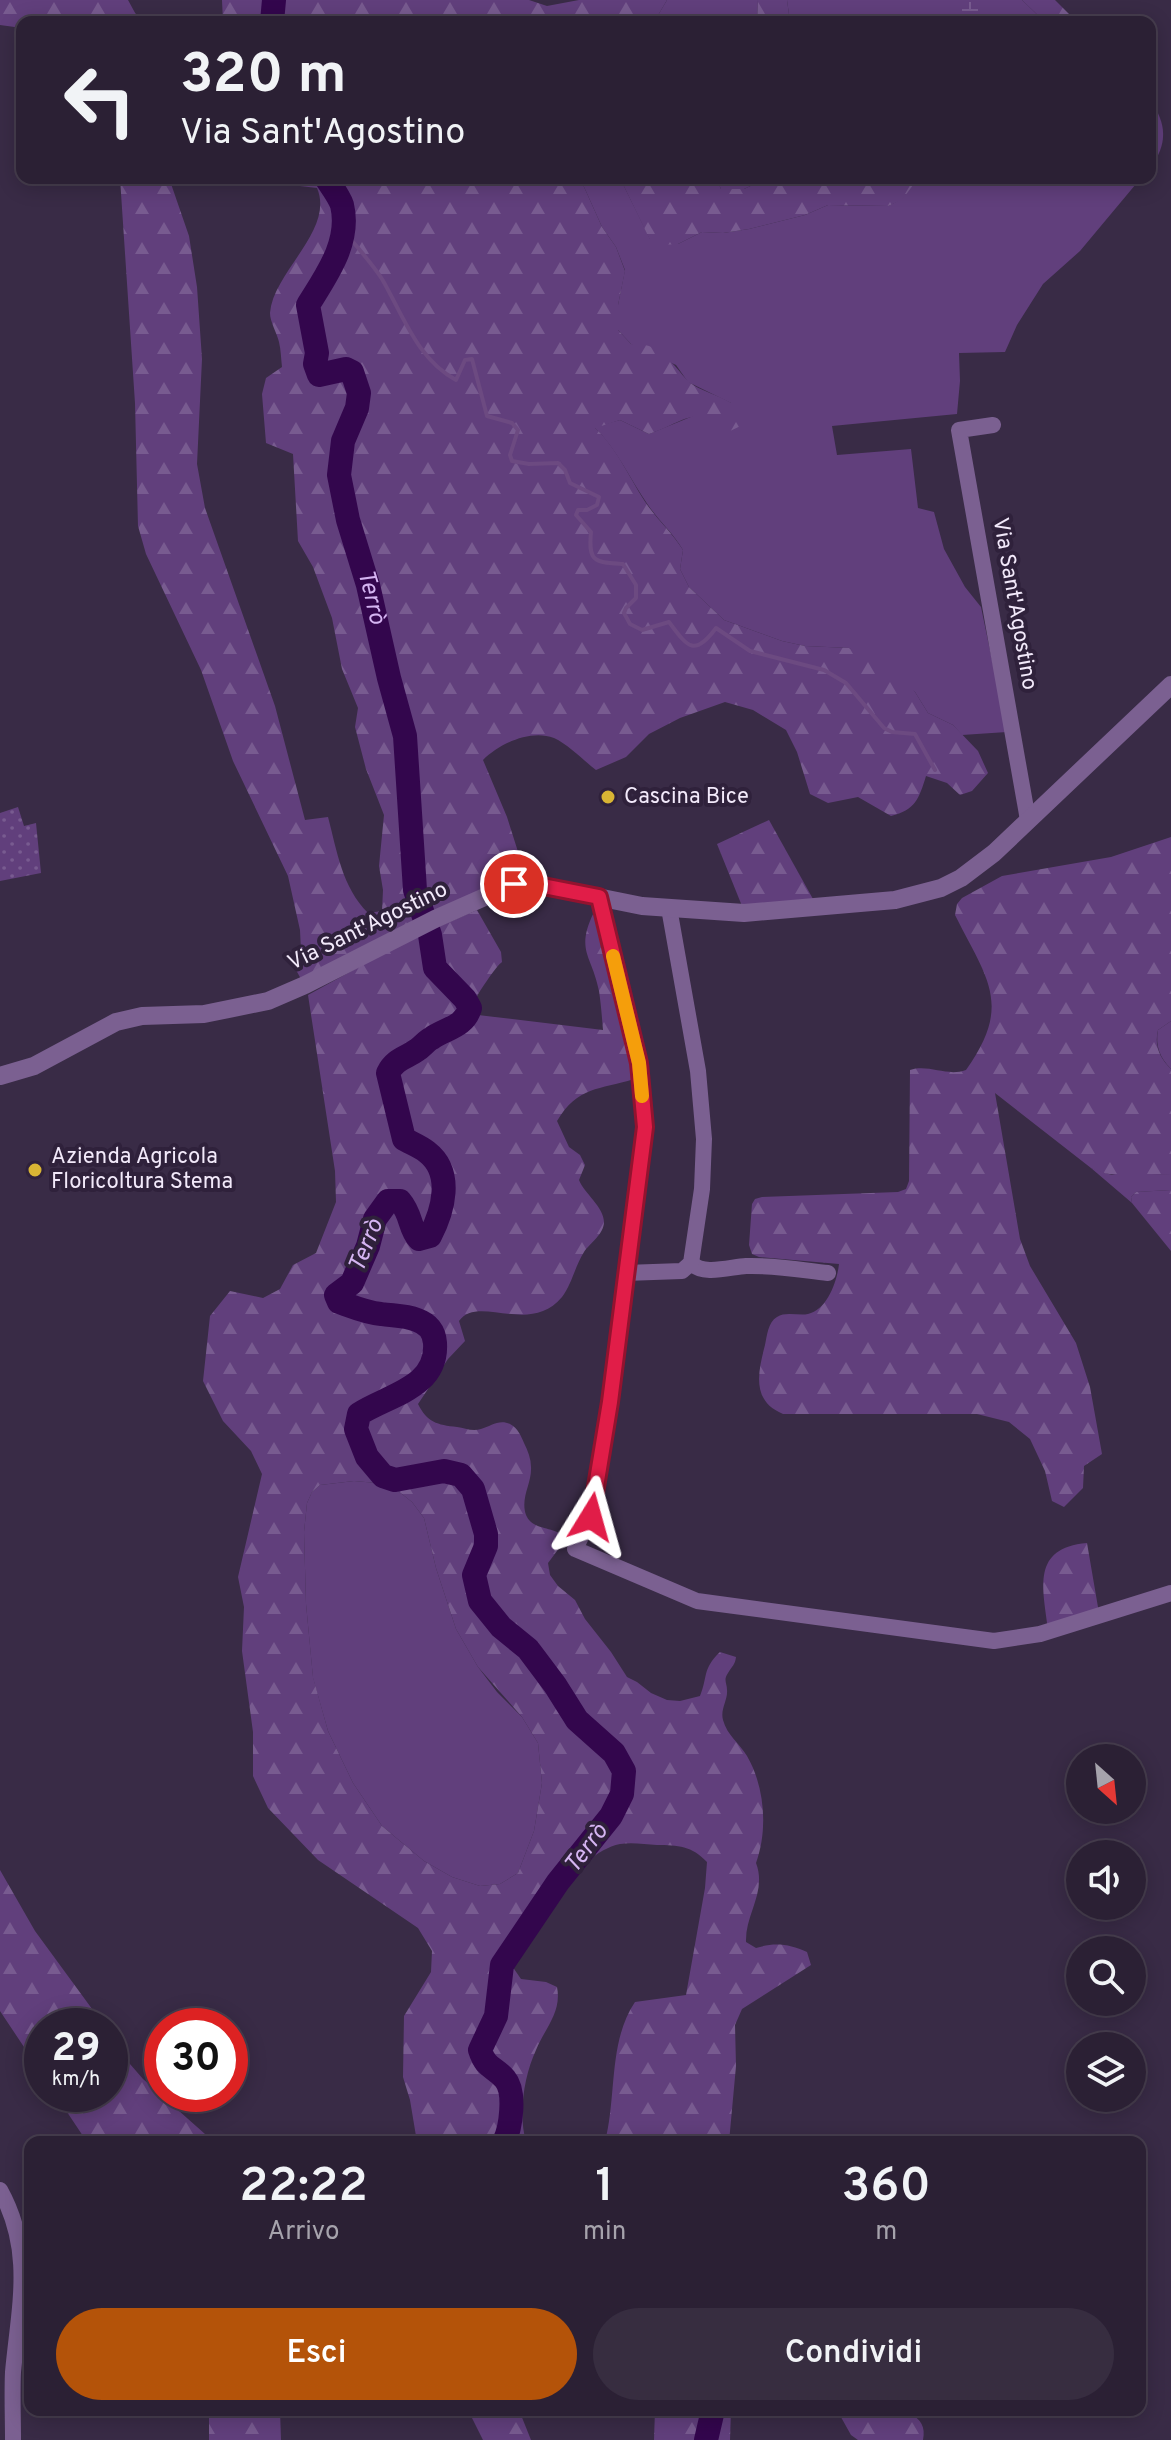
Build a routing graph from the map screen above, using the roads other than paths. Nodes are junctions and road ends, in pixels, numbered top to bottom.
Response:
1 (993, 425) dead end
2 (1171, 685) edge
3 (1028, 820) junction
4 (599, 897) junction
5 (669, 908) junction
6 (0, 1076) edge
7 (691, 1263) junction
8 (625, 1273) junction
9 (828, 1273) dead end
10 (1171, 1593) edge
11 (0, 2190) edge
12 (7, 2373) edge
13 (13, 2440) edge

1 - 3 street, Via Sant'Agostino
2 - 3 street, Via Sant'Agostino
3 - 5 street, Via Sant'Agostino
4 - 5 street, Via Sant'Agostino
4 - 6 street, Via Sant'Agostino
4 - 8 street
5 - 7 street
7 - 8 street
7 - 9 street
8 - 10 street
11 - 12 street
12 - 13 street

